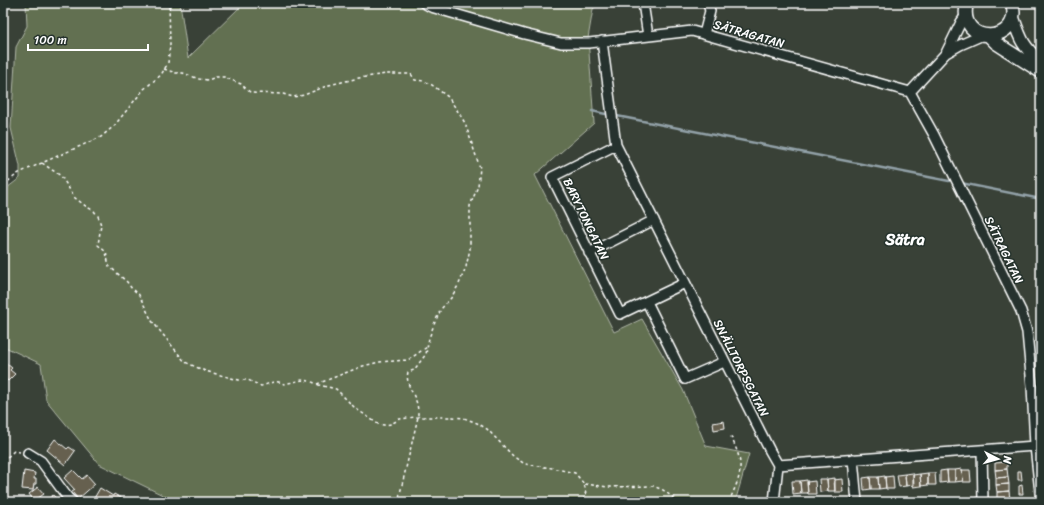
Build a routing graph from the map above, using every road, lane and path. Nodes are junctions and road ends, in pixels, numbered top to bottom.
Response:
1 (169, 3) edge
2 (424, 3) edge
3 (643, 3) edge
4 (708, 3) edge
5 (966, 7) edge
6 (1013, 8) edge
7 (704, 34) junction
8 (986, 35) junction
9 (648, 36) junction
10 (602, 41) junction
11 (946, 53) junction
12 (1041, 63) edge
13 (164, 69) junction
14 (1041, 72) edge
15 (910, 92) junction
16 (616, 145) junction
17 (42, 163) junction
18 (3, 184) edge
19 (654, 220) junction
20 (589, 253) junction
21 (685, 283) junction
22 (647, 302) junction
23 (428, 347) junction
24 (724, 362) junction
25 (317, 384) junction
26 (418, 417) junction
27 (730, 434) dead end
28 (1035, 446) junction
29 (982, 450) junction
30 (28, 453) joint
31 (853, 460) junction
32 (3, 461) edge
33 (778, 465) junction
34 (584, 484) junction
35 (73, 502) edge
36 (398, 502) edge
37 (583, 502) edge
38 (679, 502) edge
39 (729, 502) edge
40 (774, 502) edge
41 (857, 502) edge
42 (984, 502) edge
43 (1041, 502) edge

1 - 13 path
2 - 10 street, SÄTRAGATAN
3 - 9 street
4 - 7 street
5 - 8 main road
5 - 11 street
6 - 8 main road
6 - 12 main road
7 - 9 street, SÄTRAGATAN
7 - 15 street, SÄTRAGATAN
8 - 11 street
8 - 14 main road
9 - 10 street, SÄTRAGATAN
10 - 16 street, SNÄLLTORPSGATAN
11 - 15 street
13 - 17 path
13 - 23 path
15 - 28 street, SÄTRAGATAN
16 - 19 street, SNÄLLTORPSGATAN
16 - 20 street, BARYTONGATAN
17 - 18 path
17 - 25 path
19 - 20 street
19 - 21 street, SNÄLLTORPSGATAN
20 - 22 street, BARYTONGATAN
21 - 22 street
21 - 24 street, SNÄLLTORPSGATAN
22 - 24 street
23 - 25 path
23 - 26 path
24 - 33 street, SNÄLLTORPSGATAN
25 - 26 path
26 - 34 path
26 - 36 path
27 - 39 path
28 - 29 street
28 - 43 street, SÄTRAGATAN
29 - 31 street
29 - 42 street
30 - 32 path
30 - 35 street
31 - 33 street
31 - 41 street
33 - 40 street
34 - 37 path
34 - 38 path

